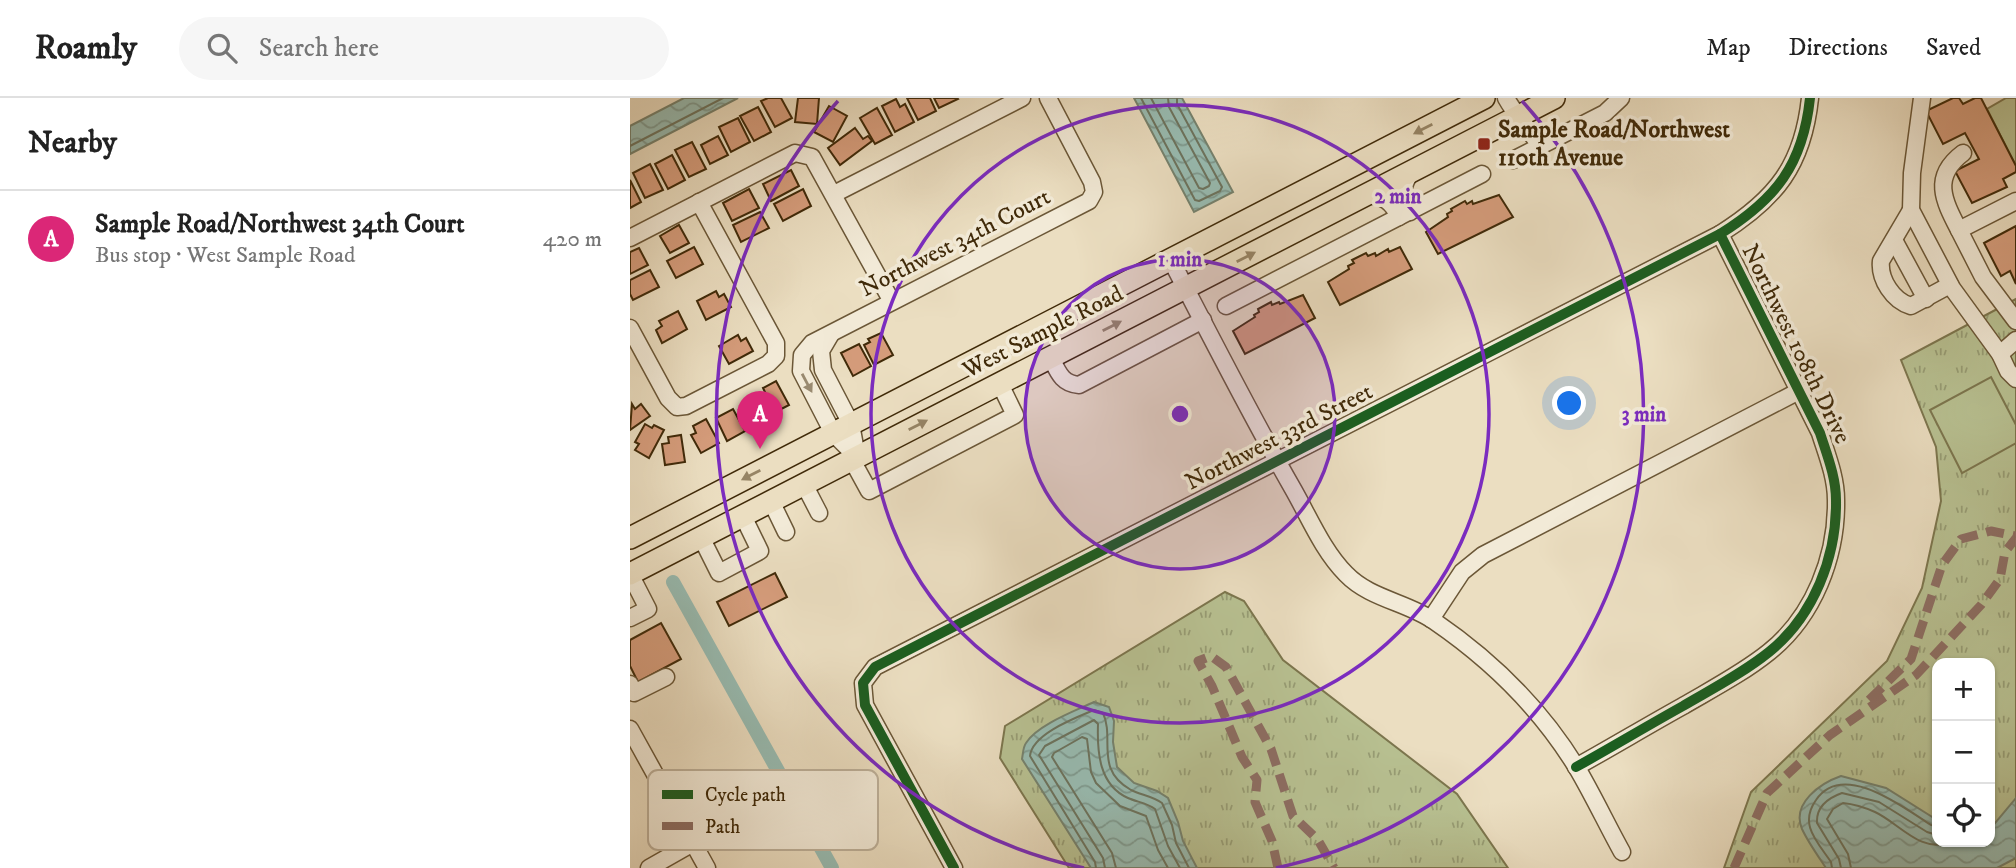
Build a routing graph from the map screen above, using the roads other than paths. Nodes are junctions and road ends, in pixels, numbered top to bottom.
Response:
1 (1022, 98) edge
2 (1048, 98) edge
3 (1484, 98) edge
4 (1507, 98) edge
5 (1621, 98) edge
6 (1810, 98) edge
7 (1922, 98) edge
8 (1544, 100) edge
9 (1517, 117) junction
10 (1539, 146) junction
11 (1963, 153) dead end
12 (1513, 160) dead end
13 (1411, 172) junction
14 (1482, 174) dead end
15 (834, 194) junction
16 (1367, 195) junction
17 (2016, 201) edge
18 (699, 202) junction
19 (1911, 210) junction
20 (1405, 214) junction
21 (1959, 230) junction
22 (1720, 234) junction
23 (630, 238) edge
24 (1894, 240) junction
25 (1171, 260) junction
26 (1950, 285) junction
27 (1185, 288) junction
28 (1926, 299) junction
29 (891, 300) junction
30 (1226, 306) dead end
31 (1203, 320) junction
32 (2016, 321) edge
33 (630, 328) edge
34 (2016, 340) edge
35 (2000, 354) junction
36 (1051, 358) junction
37 (2016, 379) edge
38 (1000, 384) junction
39 (1798, 391) junction
40 (842, 428) junction
41 (855, 458) junction
42 (1277, 461) junction
43 (804, 484) junction
44 (771, 501) junction
45 (820, 513) dead end
46 (743, 516) junction
47 (786, 532) dead end
48 (701, 537) junction
49 (630, 538) edge
50 (630, 574) edge
51 (630, 618) edge
52 (1431, 618) junction
53 (666, 677) dead end
54 (631, 691) edge
55 (630, 729) edge
56 (1576, 767) junction
57 (653, 770) edge
58 (681, 850) edge
59 (697, 850) edge
60 (1622, 852) dead end
61 (649, 868) edge
62 (707, 868) edge
63 (954, 868) edge

1 - 15 street
2 - 29 street, Northwest 34th Court
3 -> 25 main road, West Sample Road
4 - 9 street
5 - 10 street
6 - 22 street, Northwest 108th Drive
7 - 19 street
8 - 9 main road, West Sample Road
9 - 10 street
9 - 13 main road, West Sample Road
10 - 12 street
11 - 21 street
13 - 16 main road, West Sample Road
13 - 20 street
14 - 20 street
15 - 18 street
15 - 29 street
16 - 20 street
27 -> 16 main road, West Sample Road
17 - 21 street
18 - 23 street
18 - 33 street
19 - 24 street
19 - 26 street
20 - 30 street
21 - 32 street
22 - 39 street, Northwest 108th Drive
22 - 42 street, Northwest 33rd Street
24 - 28 street
24 - 28 street
25 - 27 street
25 - 40 main road, West Sample Road
26 - 28 street
26 - 35 street
27 - 31 street
36 -> 27 main road, West Sample Road
29 - 40 street, Northwest 34th Court
31 - 36 street
31 - 42 street
34 - 35 street
35 - 37 street
36 - 38 main road, West Sample Road
41 -> 38 main road, West Sample Road
38 - 41 street, Northwest 34th Court
39 - 52 street
39 - 56 street, Northwest 108th Drive
40 - 41 street, Northwest 34th Court
40 -> 49 main road, West Sample Road
41 - 43 main road, West Sample Road
42 - 52 street
42 - 63 street, Northwest 33rd Street
43 - 44 main road, West Sample Road
43 - 45 street
44 - 46 main road, West Sample Road
44 - 47 street
46 - 48 main road, West Sample Road
46 - 48 street
48 - 50 main road, West Sample Road
50 - 51 street
52 - 56 street
53 - 54 street
55 - 57 street
56 - 60 street
58 - 61 street
59 - 62 street

